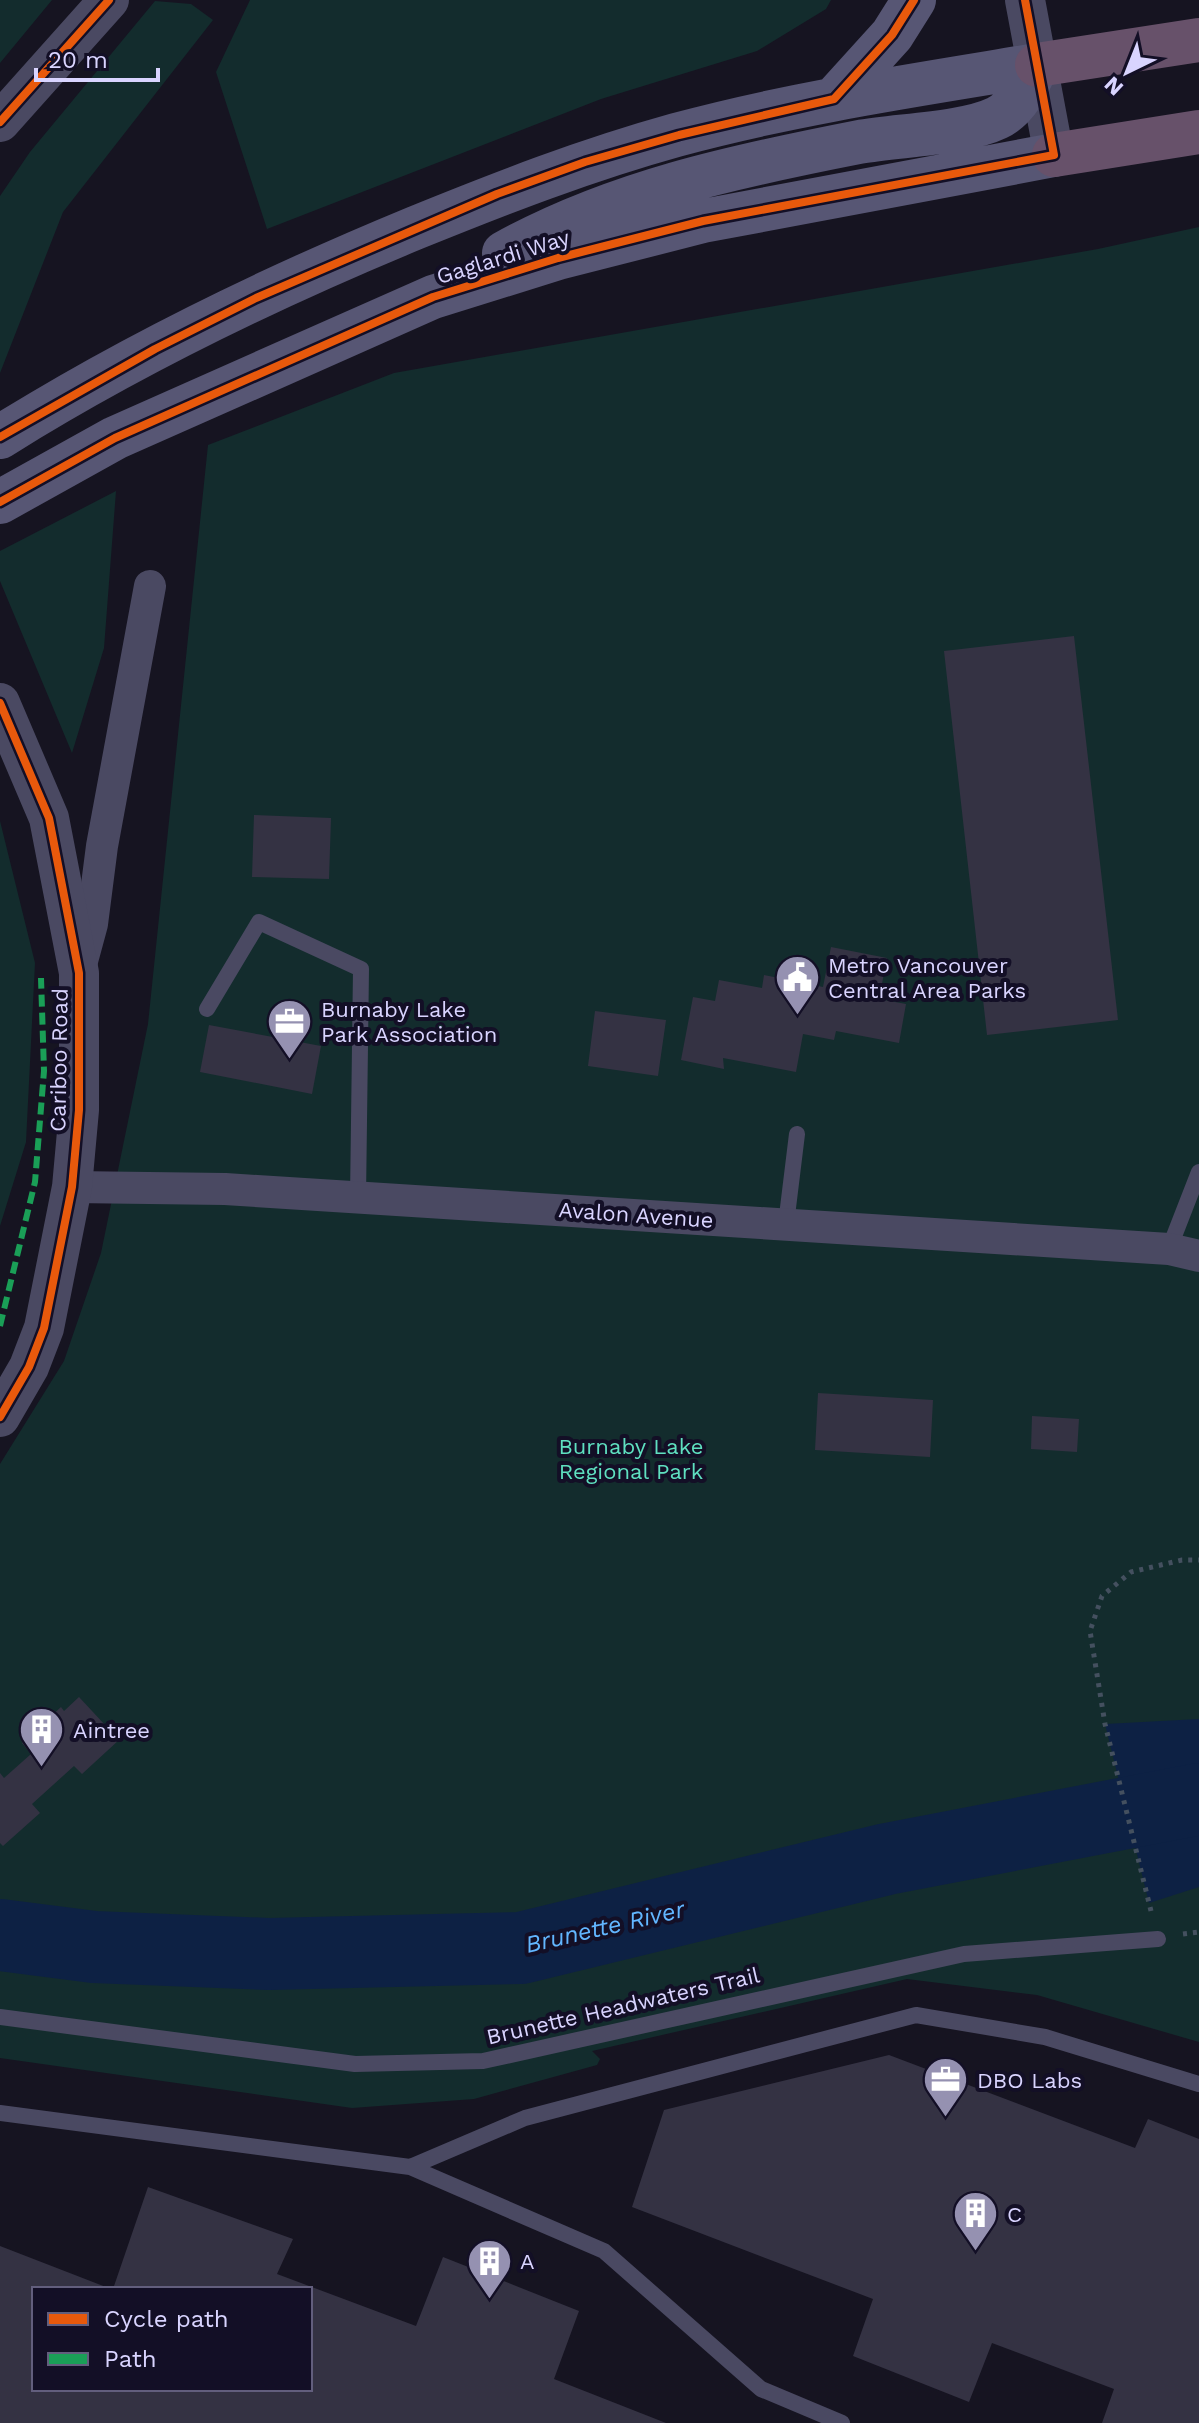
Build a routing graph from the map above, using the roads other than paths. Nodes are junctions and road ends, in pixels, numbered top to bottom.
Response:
1 (109, 0) edge
2 (914, 0) edge
3 (1025, 0) edge
4 (1199, 40) edge
5 (1037, 65) junction
6 (834, 99) junction
7 (0, 122) edge
8 (1199, 132) edge
9 (1054, 155) junction
10 (433, 297) junction
11 (2, 435) edge
12 (14, 494) edge
13 (150, 586) dead end
14 (0, 703) edge
15 (79, 973) junction
16 (207, 1009) dead end
17 (797, 1134) dead end
18 (1199, 1172) edge
19 (72, 1187) junction
20 (358, 1198) junction
21 (786, 1224) junction
22 (1184, 1252) edge
23 (0, 1417) edge
24 (1158, 1939) dead end
25 (0, 2017) edge
26 (1199, 2084) edge
27 (0, 2113) edge
28 (410, 2167) junction
29 (842, 2423) edge

1 - 7 street
2 - 6 main road
3 - 5 street
4 - 5 highway
5 - 6 main road
5 - 9 street
5 - 10 main road
6 - 11 main road
8 - 9 highway
9 - 10 main road, Gaglardi Way
10 - 12 main road, Gaglardi Way
13 - 15 street
14 - 15 street, Cariboo Road
15 - 19 street, Cariboo Road
16 - 20 lane
17 - 21 lane
18 - 22 lane
19 - 20 street, Avalon Avenue
19 - 23 street, Cariboo Road
20 - 21 street, Avalon Avenue
21 - 22 street, Avalon Avenue
24 - 25 lane, Brunette Headwaters Trail
26 - 28 lane
27 - 28 lane
28 - 29 lane

